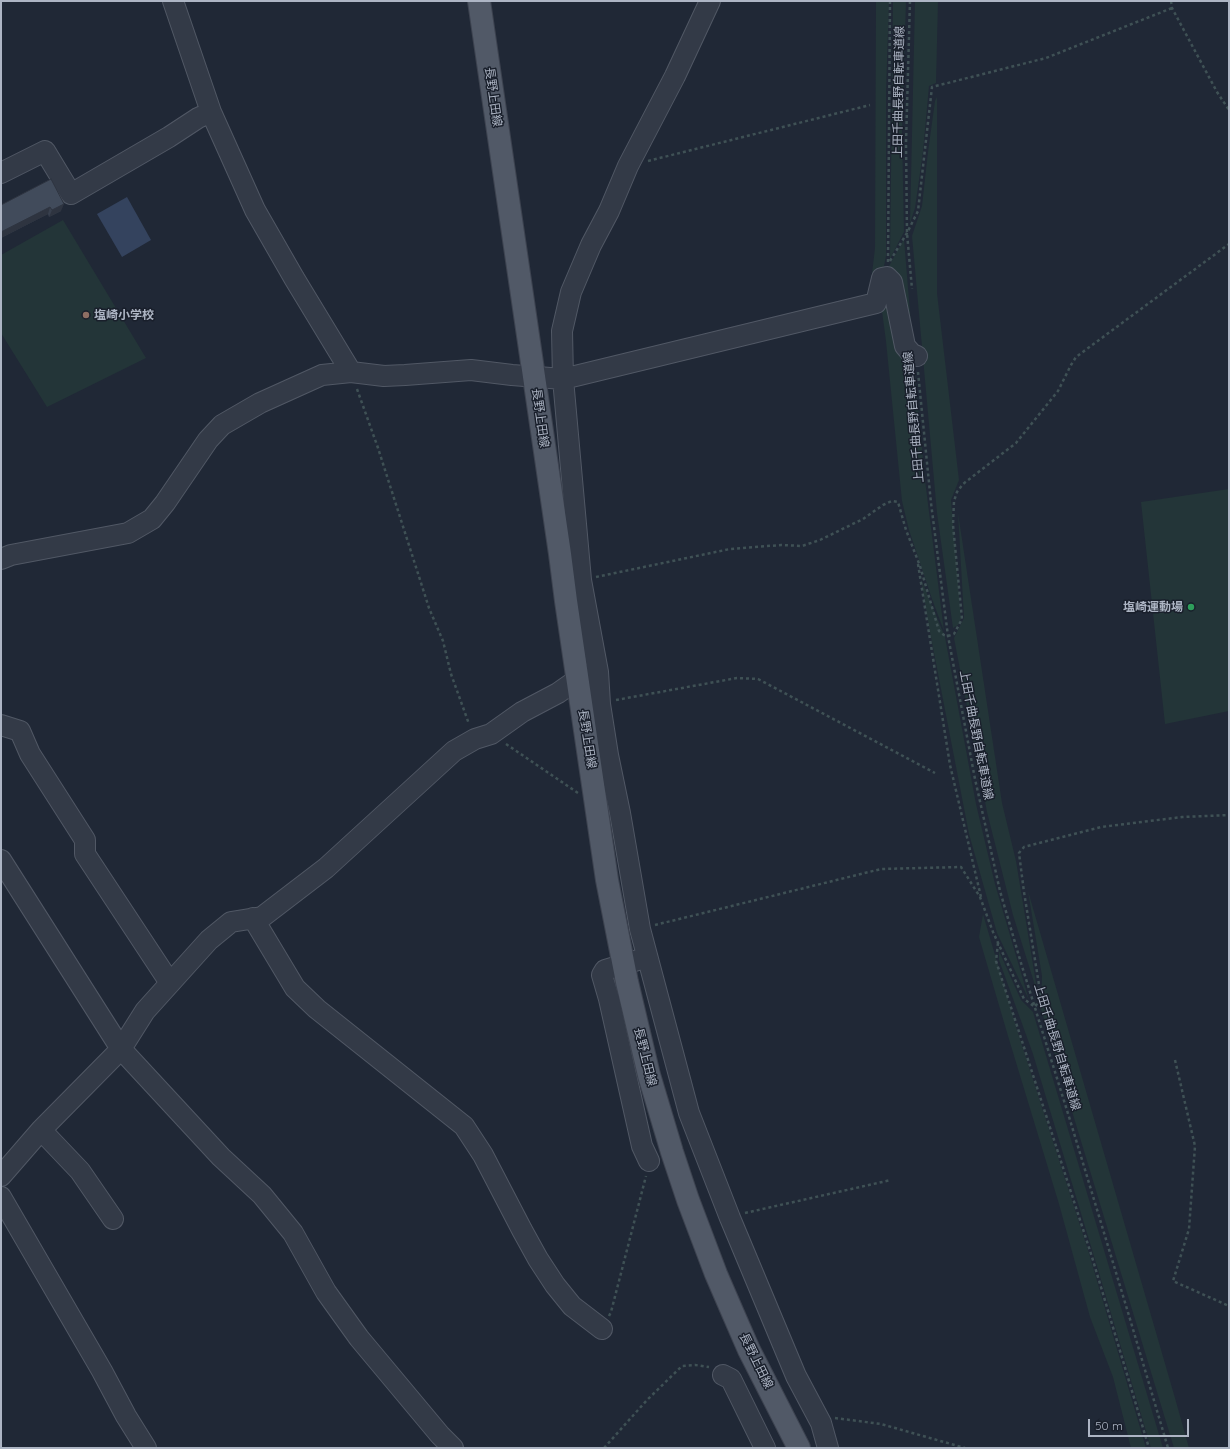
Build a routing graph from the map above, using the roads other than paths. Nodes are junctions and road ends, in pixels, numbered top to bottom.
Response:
1 (174, 1) edge
2 (479, 1) edge
3 (710, 1) edge
4 (212, 112) junction
5 (1, 173) edge
6 (917, 356) road end
7 (351, 372) junction
8 (534, 377) junction
9 (563, 379) junction
10 (1, 560) edge
11 (598, 672) junction
12 (578, 679) junction
13 (1, 725) edge
14 (597, 806) junction
15 (620, 813) junction
16 (1, 860) edge
17 (8, 888) edge
18 (253, 918) junction
19 (648, 957) junction
20 (623, 964) junction
21 (170, 983) junction
22 (121, 1049) junction
23 (41, 1130) junction
24 (649, 1161) road end
25 (1, 1176) edge
26 (1, 1197) edge
27 (113, 1219) dead end
28 (602, 1329) road end
29 (724, 1375) road end
30 (146, 1448) edge
31 (453, 1448) edge
32 (765, 1448) edge
33 (799, 1448) edge
34 (828, 1448) edge

1 - 4 street
2 - 8 main road, 長野上田線
3 - 9 street
4 - 5 street
4 - 7 street
6 - 9 street
7 - 8 street
7 - 10 street
8 - 9 street
8 - 12 main road, 長野上田線
9 - 11 street
11 - 12 street
11 - 15 street
12 - 14 main road, 長野上田線
12 - 18 street
13 - 21 street
14 - 15 street
14 - 20 main road, 長野上田線
15 - 19 street
16 - 17 street
17 - 22 street
18 - 21 street
18 - 28 street
19 - 20 street
19 - 34 street
20 - 24 street
20 - 33 main road, 長野上田線
21 - 22 street
22 - 23 street
22 - 31 street
23 - 25 street
23 - 27 street
26 - 30 street
29 - 32 street

